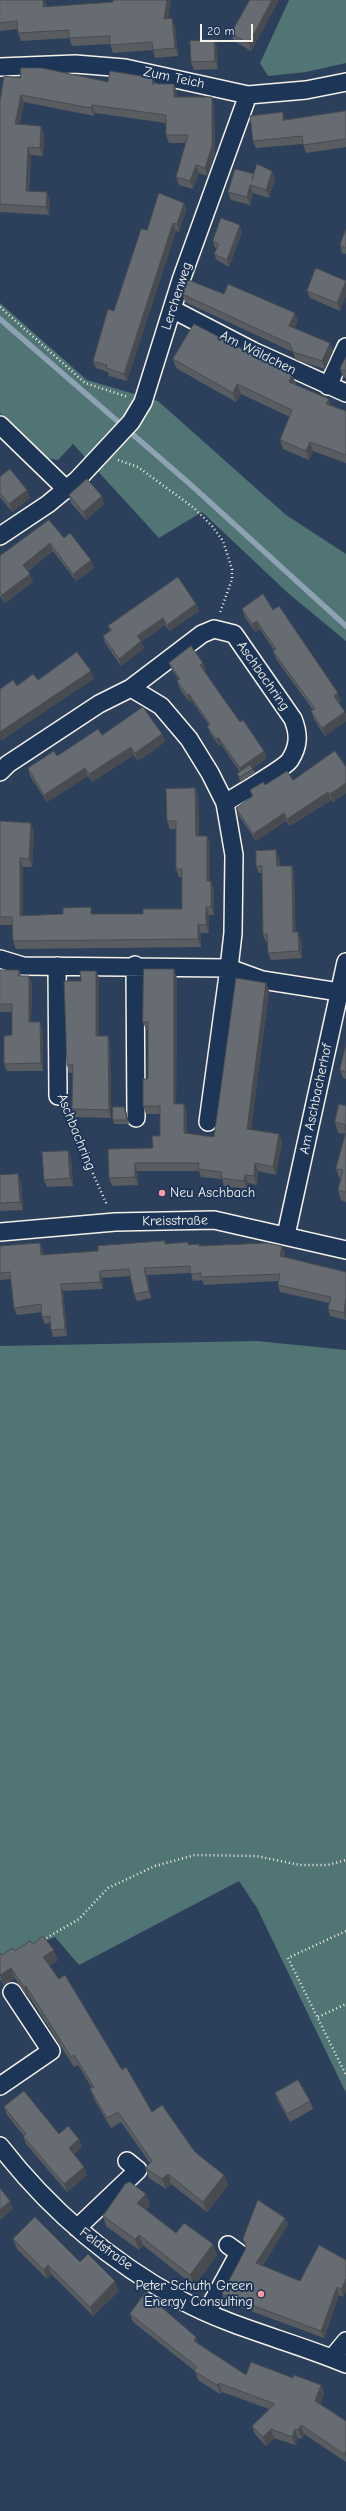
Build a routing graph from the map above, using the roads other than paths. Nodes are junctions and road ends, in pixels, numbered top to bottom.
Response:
1 (0, 67) edge
2 (346, 82) edge
3 (248, 95) junction
4 (172, 309) junction
5 (346, 347) edge
6 (328, 386) junction
7 (346, 393) edge
8 (0, 425) edge
9 (72, 485) junction
10 (0, 536) edge
11 (131, 688) junction
12 (0, 772) edge
13 (224, 803) junction
14 (0, 959) edge
15 (346, 962) edge
16 (135, 965) junction
17 (57, 966) junction
18 (229, 968) junction
19 (339, 992) junction
20 (58, 1096) road end
21 (136, 1118) dead end
22 (208, 1122) dead end
23 (0, 1232) edge
24 (286, 1235) junction
25 (346, 1250) edge
26 (12, 1992) dead end
27 (0, 2086) edge
28 (0, 2146) edge
29 (127, 2161) dead end
30 (77, 2228) junction
31 (228, 2245) dead end
32 (207, 2312) junction
33 (346, 2341) edge
34 (339, 2361) edge

1 - 3 street, Zum Teich
2 - 3 street, Zum Teich
3 - 4 street, Lerchenweg
4 - 6 street, Am Wäldchen
4 - 9 street, Lerchenweg
5 - 6 street
6 - 7 street, Am Wäldchen
8 - 9 street
9 - 10 street, Lerchenweg
11 - 12 street
11 - 13 street
11 - 13 street, Aschbachring
13 - 18 street
14 - 17 street
15 - 19 street, Am Aschbacherhof
16 - 17 street
16 - 18 street
16 - 21 street
17 - 20 street, Aschbachring
18 - 19 street
18 - 22 street
19 - 24 street, Am Aschbacherhof
23 - 24 street, Kreisstraße
24 - 25 street, Kreisstraße
26 - 27 street
28 - 30 street, Feldstraße
29 - 30 street
30 - 32 street, Feldstraße
31 - 32 street
32 - 34 street, Feldstraße
33 - 34 street

